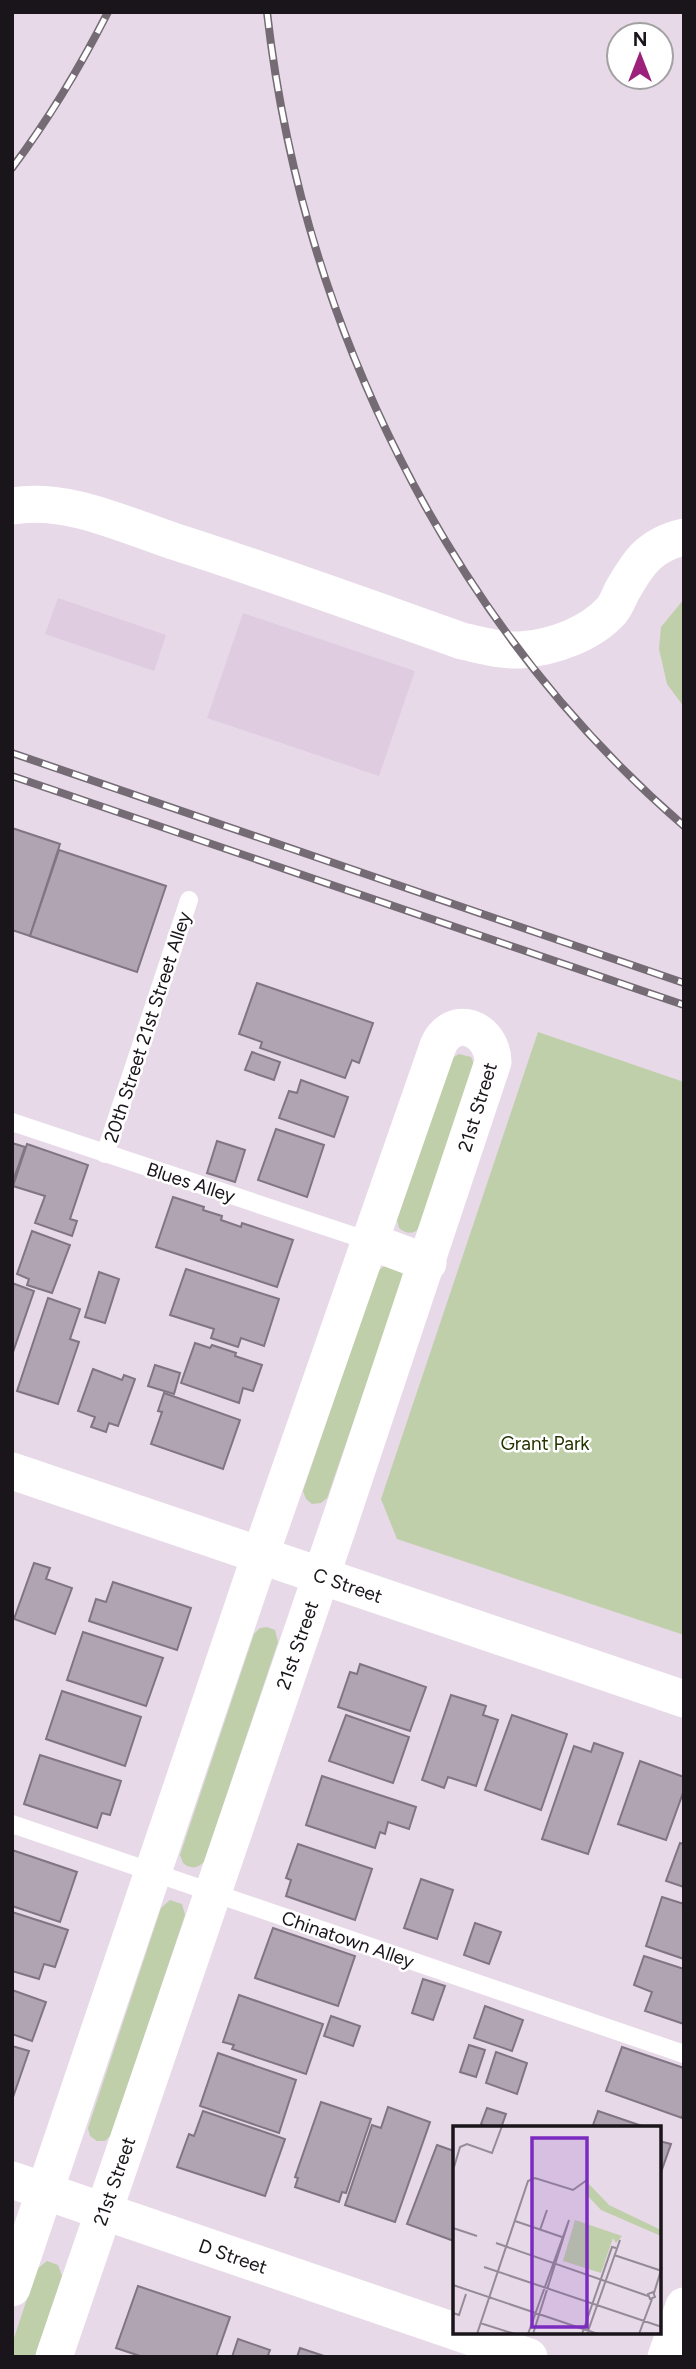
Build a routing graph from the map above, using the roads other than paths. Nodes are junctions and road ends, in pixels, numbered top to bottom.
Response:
1 (12, 506) edge
2 (684, 537) edge
3 (189, 900) dead end
4 (12, 1122) edge
5 (105, 1154) junction
6 (369, 1241) junction
7 (428, 1263) junction
8 (12, 1471) edge
9 (260, 1556) junction
10 (321, 1575) junction
11 (684, 1699) edge
12 (12, 1824) edge
13 (154, 1872) junction
14 (212, 1892) junction
15 (684, 2054) edge
16 (29, 2186) edge
17 (104, 2212) junction
18 (12, 2288) edge
19 (684, 2306) edge
20 (453, 2331) edge
21 (462, 2334) edge
22 (54, 2357) edge
23 (529, 2357) edge
24 (666, 2357) edge

1 - 2 street
3 - 5 lane, 20th Street 21st Street Alley
4 - 5 lane, Blues Alley
5 - 6 lane, Blues Alley
6 - 7 street
6 - 7 street, 21st Street
6 - 9 street, 21st Street
7 - 10 street, 21st Street
8 - 9 street, C Street
9 - 10 street, C Street
9 - 13 street, 21st Street
10 - 11 street, C Street
10 - 14 street, 21st Street
12 - 13 lane, Chinatown Alley
13 - 14 lane, Chinatown Alley
13 - 16 street, 21st Street
14 - 15 lane, Chinatown Alley
14 - 17 street, 21st Street
16 - 17 street, D Street
16 - 18 street, 21st Street
17 - 20 street, D Street
17 - 22 street, 21st Street
19 - 24 street
21 - 23 street, D Street

